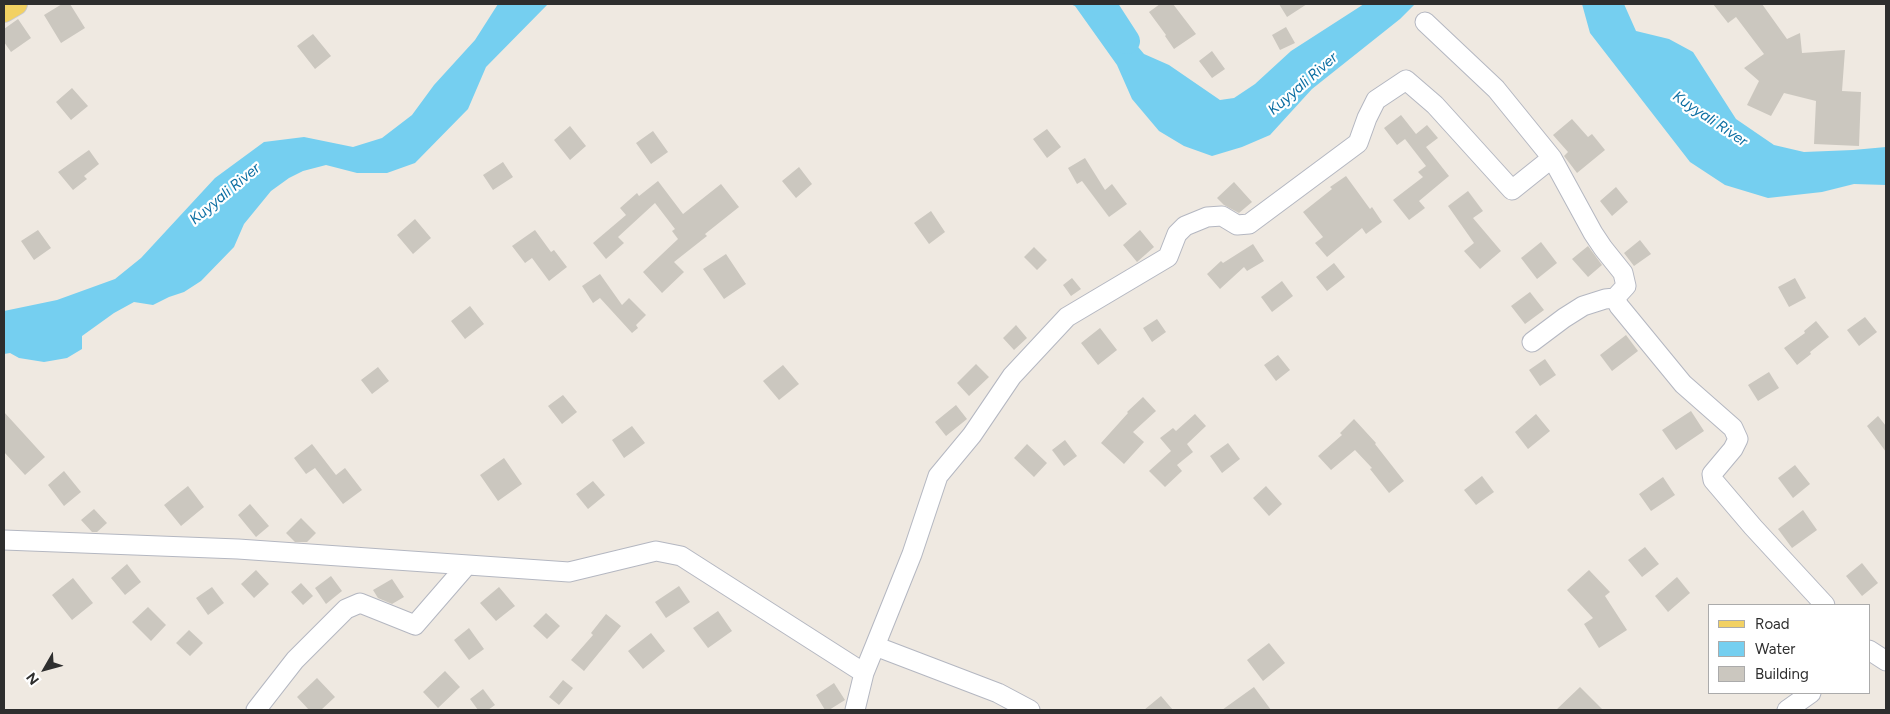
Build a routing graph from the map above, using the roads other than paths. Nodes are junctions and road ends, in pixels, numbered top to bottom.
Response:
1 (16, 4) edge
2 (4, 11) edge
3 (1425, 22) dead end
4 (1552, 158) junction
5 (1615, 298) junction
6 (1532, 342) dead end
7 (4, 540) edge
8 (467, 565) junction
9 (1824, 604) edge
10 (875, 646) junction
11 (1870, 651) edge
12 (1886, 661) edge
13 (864, 673) junction
14 (1810, 694) edge
15 (256, 710) edge
16 (855, 710) edge
17 (1030, 710) edge
18 (1787, 710) edge

1 - 2 main road
3 - 4 street
4 - 5 street
4 - 10 street
5 - 6 street
5 - 9 street
7 - 8 street
8 - 13 street
8 - 15 street
10 - 13 street
10 - 17 street
11 - 12 street
13 - 16 street
14 - 18 street

